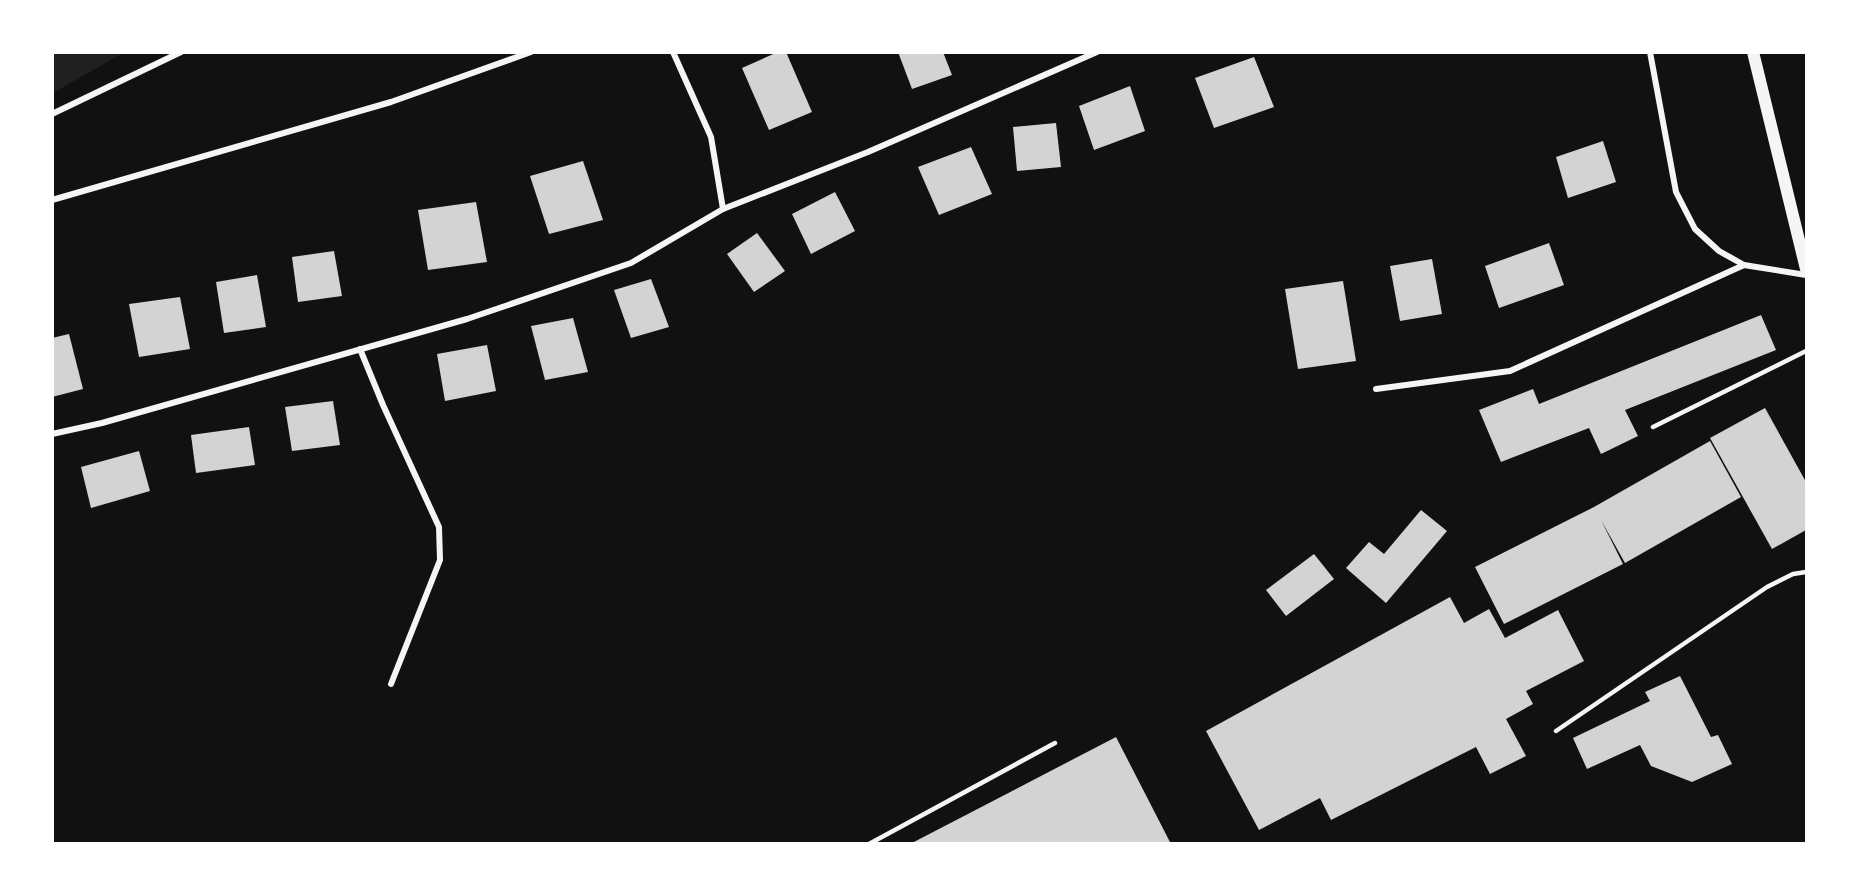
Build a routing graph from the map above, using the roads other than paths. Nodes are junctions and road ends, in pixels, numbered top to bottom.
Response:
1 (181, 52) edge
2 (531, 52) edge
3 (673, 52) edge
4 (1097, 52) edge
5 (1650, 52) edge
6 (1753, 52) edge
7 (52, 114) edge
8 (52, 200) edge
9 (723, 209) junction
10 (1744, 265) junction
11 (1806, 269) edge
12 (1806, 275) edge
13 (360, 349) junction
14 (1806, 351) edge
15 (1376, 389) dead end
16 (1653, 427) dead end
17 (52, 434) edge
18 (1806, 572) edge
19 (391, 684) dead end
20 (1556, 730) dead end
21 (1055, 743) dead end
22 (869, 843) edge

1 - 7 street
2 - 8 street
3 - 9 street
4 - 9 street
5 - 10 street
6 - 11 main road
9 - 13 street
10 - 12 street
10 - 15 street
13 - 17 street
13 - 19 street
14 - 16 lane
18 - 20 lane
21 - 22 lane

